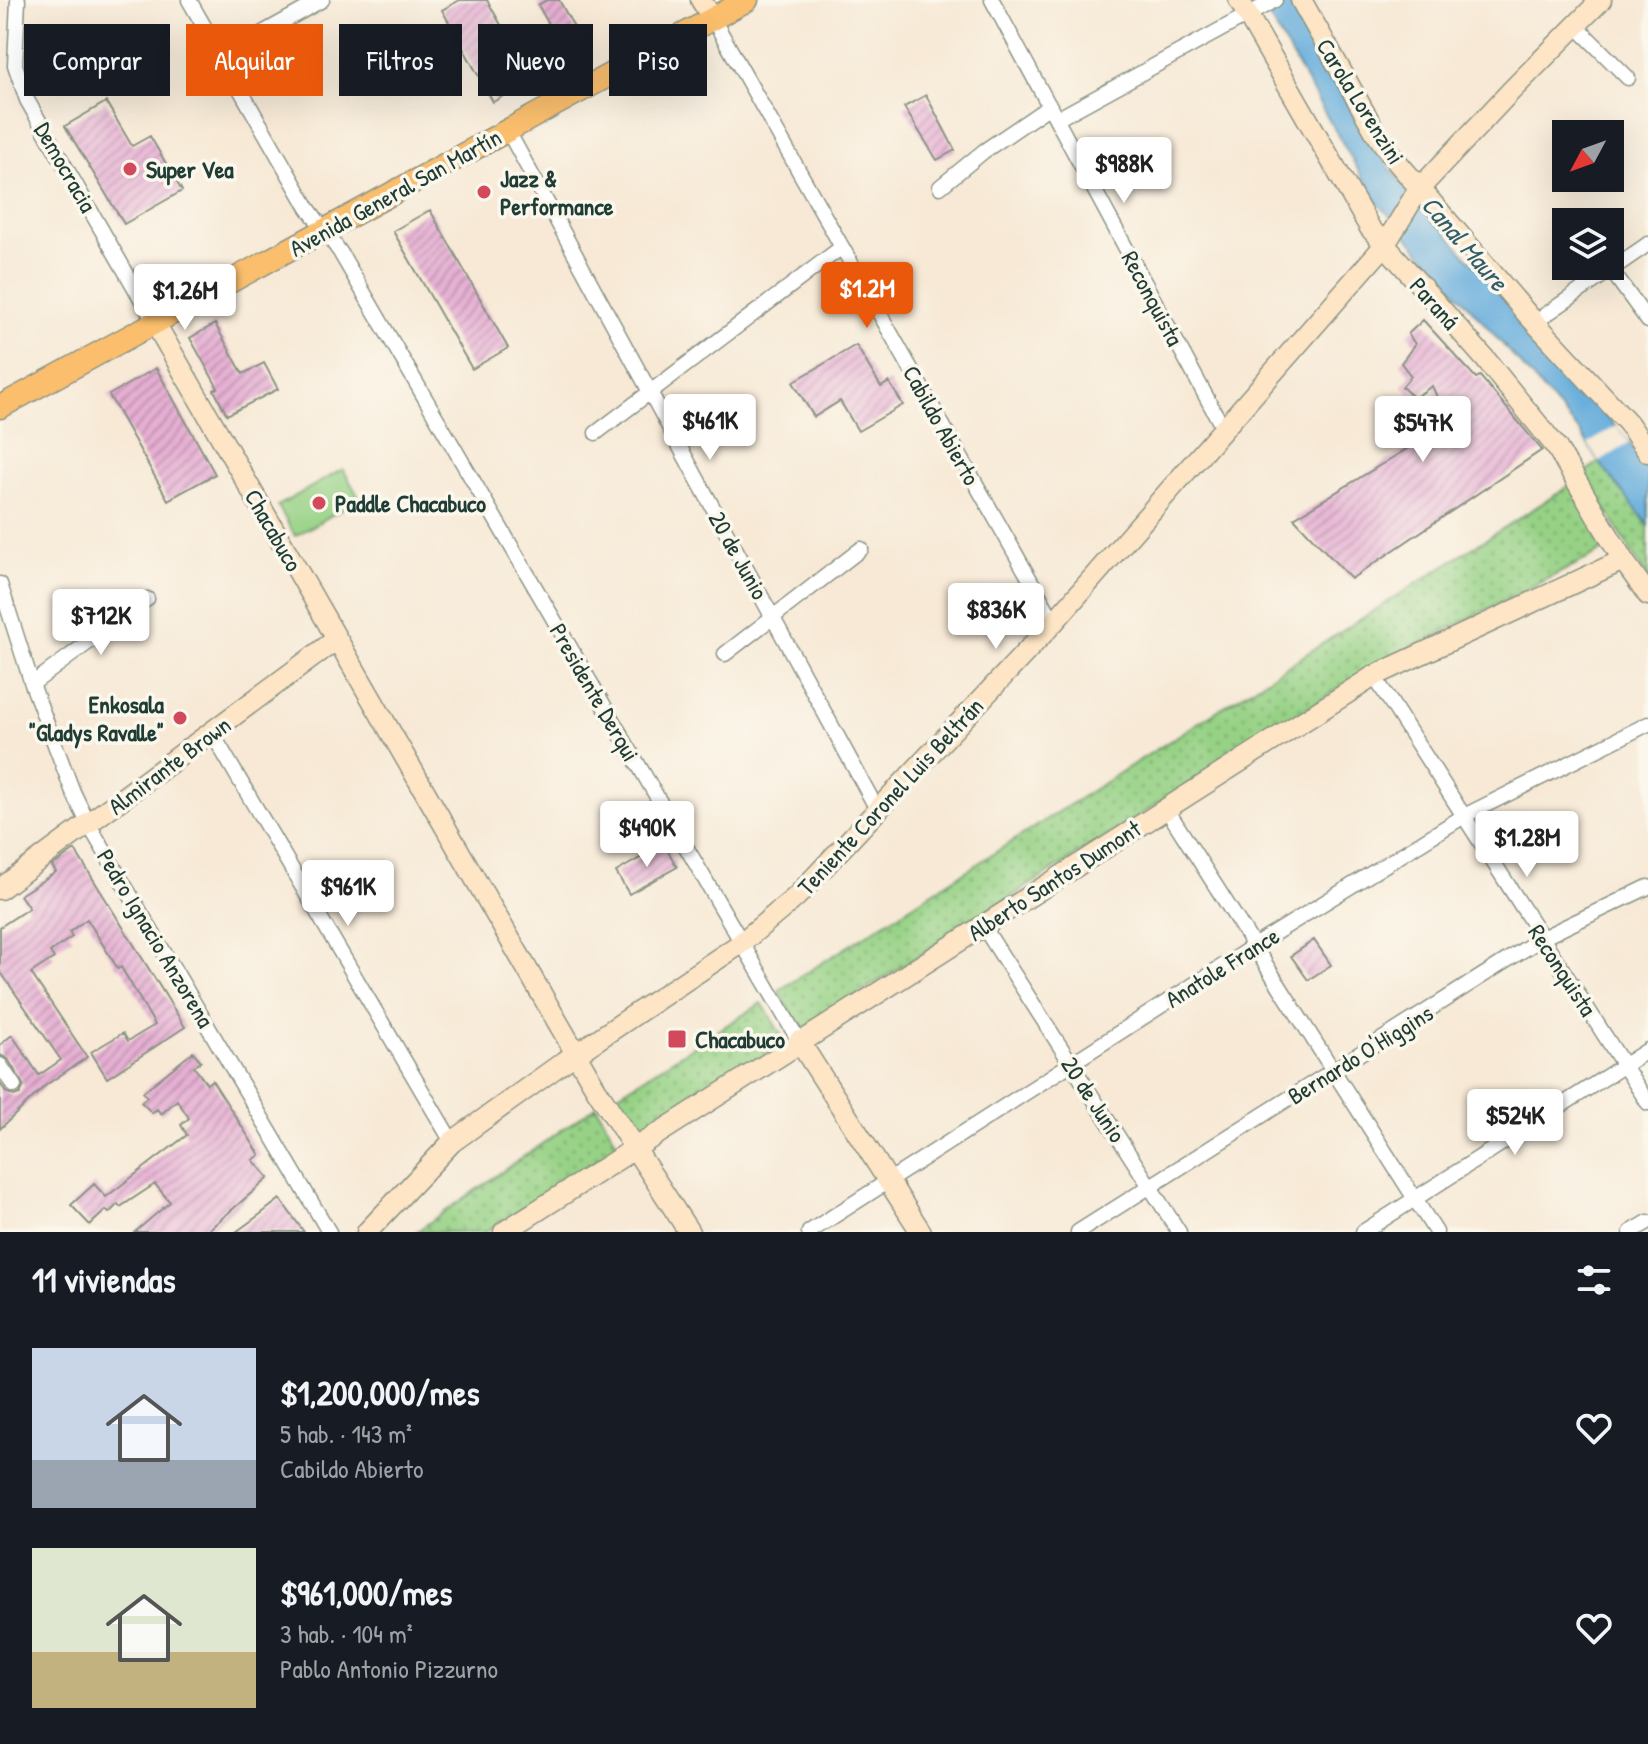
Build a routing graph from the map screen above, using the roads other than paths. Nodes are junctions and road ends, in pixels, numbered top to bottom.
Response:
1 (18, 0) edge
2 (189, 0) edge
3 (322, 0) edge
4 (747, 0) edge
5 (992, 0) edge
6 (1301, 0) edge
7 (1601, 0) edge
8 (1256, 6) edge
9 (707, 9) edge
10 (203, 24) edge
11 (279, 24) edge
12 (1575, 25) junction
13 (1628, 78) dead end
14 (244, 96) edge
15 (1053, 113) junction
16 (508, 131) junction
17 (940, 187) dead end
18 (1417, 193) junction
19 (325, 231) junction
20 (1648, 244) edge
21 (1384, 246) junction
22 (842, 247) junction
23 (1624, 261) edge
24 (1596, 280) edge
25 (1618, 280) edge
26 (1648, 321) edge
27 (1535, 322) junction
28 (155, 323) junction
29 (650, 392) junction
30 (0, 407) edge
31 (1223, 428) junction
32 (596, 433) dead end
33 (1648, 452) edge
34 (861, 549) dead end
35 (1623, 560) junction
36 (0, 584) edge
37 (1648, 595) edge
38 (147, 599) dead end
39 (772, 617) junction
40 (1054, 622) junction
41 (337, 639) junction
42 (725, 654) dead end
43 (1374, 676) junction
44 (32, 684) junction
45 (1648, 724) edge
46 (212, 733) junction
47 (1166, 808) junction
48 (878, 811) junction
49 (1464, 816) junction
50 (89, 825) junction
51 (1648, 887) edge
52 (0, 889) edge
53 (983, 926) junction
54 (1542, 938) junction
55 (740, 944) junction
56 (1254, 946) junction
57 (799, 1041) junction
58 (1648, 1050) edge
59 (577, 1054) junction
60 (1071, 1064) junction
61 (0, 1065) edge
62 (1624, 1065) junction
63 (1333, 1070) junction
64 (14, 1086) dead end
65 (1648, 1103) edge
66 (452, 1142) junction
67 (635, 1148) junction
68 (889, 1182) junction
69 (1150, 1187) junction
70 (1415, 1199) junction
71 (1648, 1222) edge
72 (329, 1232) edge
73 (367, 1232) edge
74 (504, 1232) edge
75 (689, 1232) edge
76 (809, 1232) edge
77 (921, 1232) edge
78 (1078, 1232) edge
79 (1179, 1232) edge
80 (1363, 1232) edge
81 (1436, 1232) edge
82 (1631, 1232) edge

1 - 28 street, Democracia
2 - 10 street, Presidente Derqui
3 - 11 street
4 - 9 main road, Avenida General San Martín
5 - 15 street, Reconquista
6 - 18 street, Carola Lorenzini
7 - 12 street, Teniente Coronel Luis Beltrán
8 - 15 street
8 - 21 street, Paraná
9 - 16 main road, Avenida General San Martín
9 - 22 street, Cabildo Abierto
12 - 13 street
12 - 18 street, Teniente Coronel Luis Beltrán
14 - 19 street, Presidente Derqui
15 - 17 street
15 - 31 street, Reconquista
16 - 19 main road, Avenida General San Martín
16 - 29 street, 20 de Junio
18 - 21 street, Teniente Coronel Luis Beltrán
18 - 27 street, Carola Lorenzini
19 - 28 main road, Avenida General San Martín
19 - 55 street, Presidente Derqui
20 - 23 street
21 - 31 street, Teniente Coronel Luis Beltrán
21 - 35 street, Paraná
22 - 29 street
22 - 40 street, Cabildo Abierto
24 - 27 street
25 - 26 street
27 - 33 street, Carola Lorenzini
28 - 30 main road, Avenida General San Martín
28 - 41 street, Chacabuco
29 - 32 street
29 - 39 street, 20 de Junio
31 - 40 street, Teniente Coronel Luis Beltrán
34 - 39 street
35 - 37 street, Paraná
35 - 43 street, Alberto Santos Dumont
36 - 44 street, Pedro Ignacio Anzorena
38 - 44 street
39 - 42 street
39 - 48 street, 20 de Junio
40 - 48 street, Teniente Coronel Luis Beltrán
41 - 46 street, Almirante Brown
41 - 59 street, Chacabuco
43 - 47 street, Alberto Santos Dumont
43 - 49 street, Reconquista
44 - 50 street, Pedro Ignacio Anzorena
45 - 49 street, Anatole France
46 - 50 street, Almirante Brown
46 - 66 street
47 - 53 street, Alberto Santos Dumont
47 - 56 street
48 - 55 street, Teniente Coronel Luis Beltrán
49 - 54 street, Reconquista
49 - 56 street, Anatole France
50 - 52 street, Almirante Brown
50 - 72 street, Pedro Ignacio Anzorena
51 - 54 street, Bernardo O'Higgins
53 - 57 street, Alberto Santos Dumont
53 - 60 street, 20 de Junio
54 - 62 street, Reconquista
54 - 63 street, Bernardo O'Higgins
55 - 57 street, Presidente Derqui
55 - 59 street, Teniente Coronel Luis Beltrán
56 - 60 street, Anatole France
56 - 63 street
57 - 67 street, Alberto Santos Dumont
57 - 68 street, Presidente Derqui
58 - 62 street
59 - 66 street, Teniente Coronel Luis Beltrán
59 - 67 street, Chacabuco
60 - 68 street, Anatole France
60 - 69 street, 20 de Junio
61 - 64 street
62 - 65 street, Reconquista
62 - 70 street
63 - 69 street, Bernardo O'Higgins
63 - 70 street
66 - 73 street, Teniente Coronel Luis Beltrán
67 - 74 street, Alberto Santos Dumont
67 - 75 street, Chacabuco
68 - 76 street, Anatole France
68 - 77 street, Presidente Derqui
69 - 78 street, Bernardo O'Higgins
69 - 79 street, 20 de Junio
70 - 80 street
70 - 81 street
71 - 82 street

